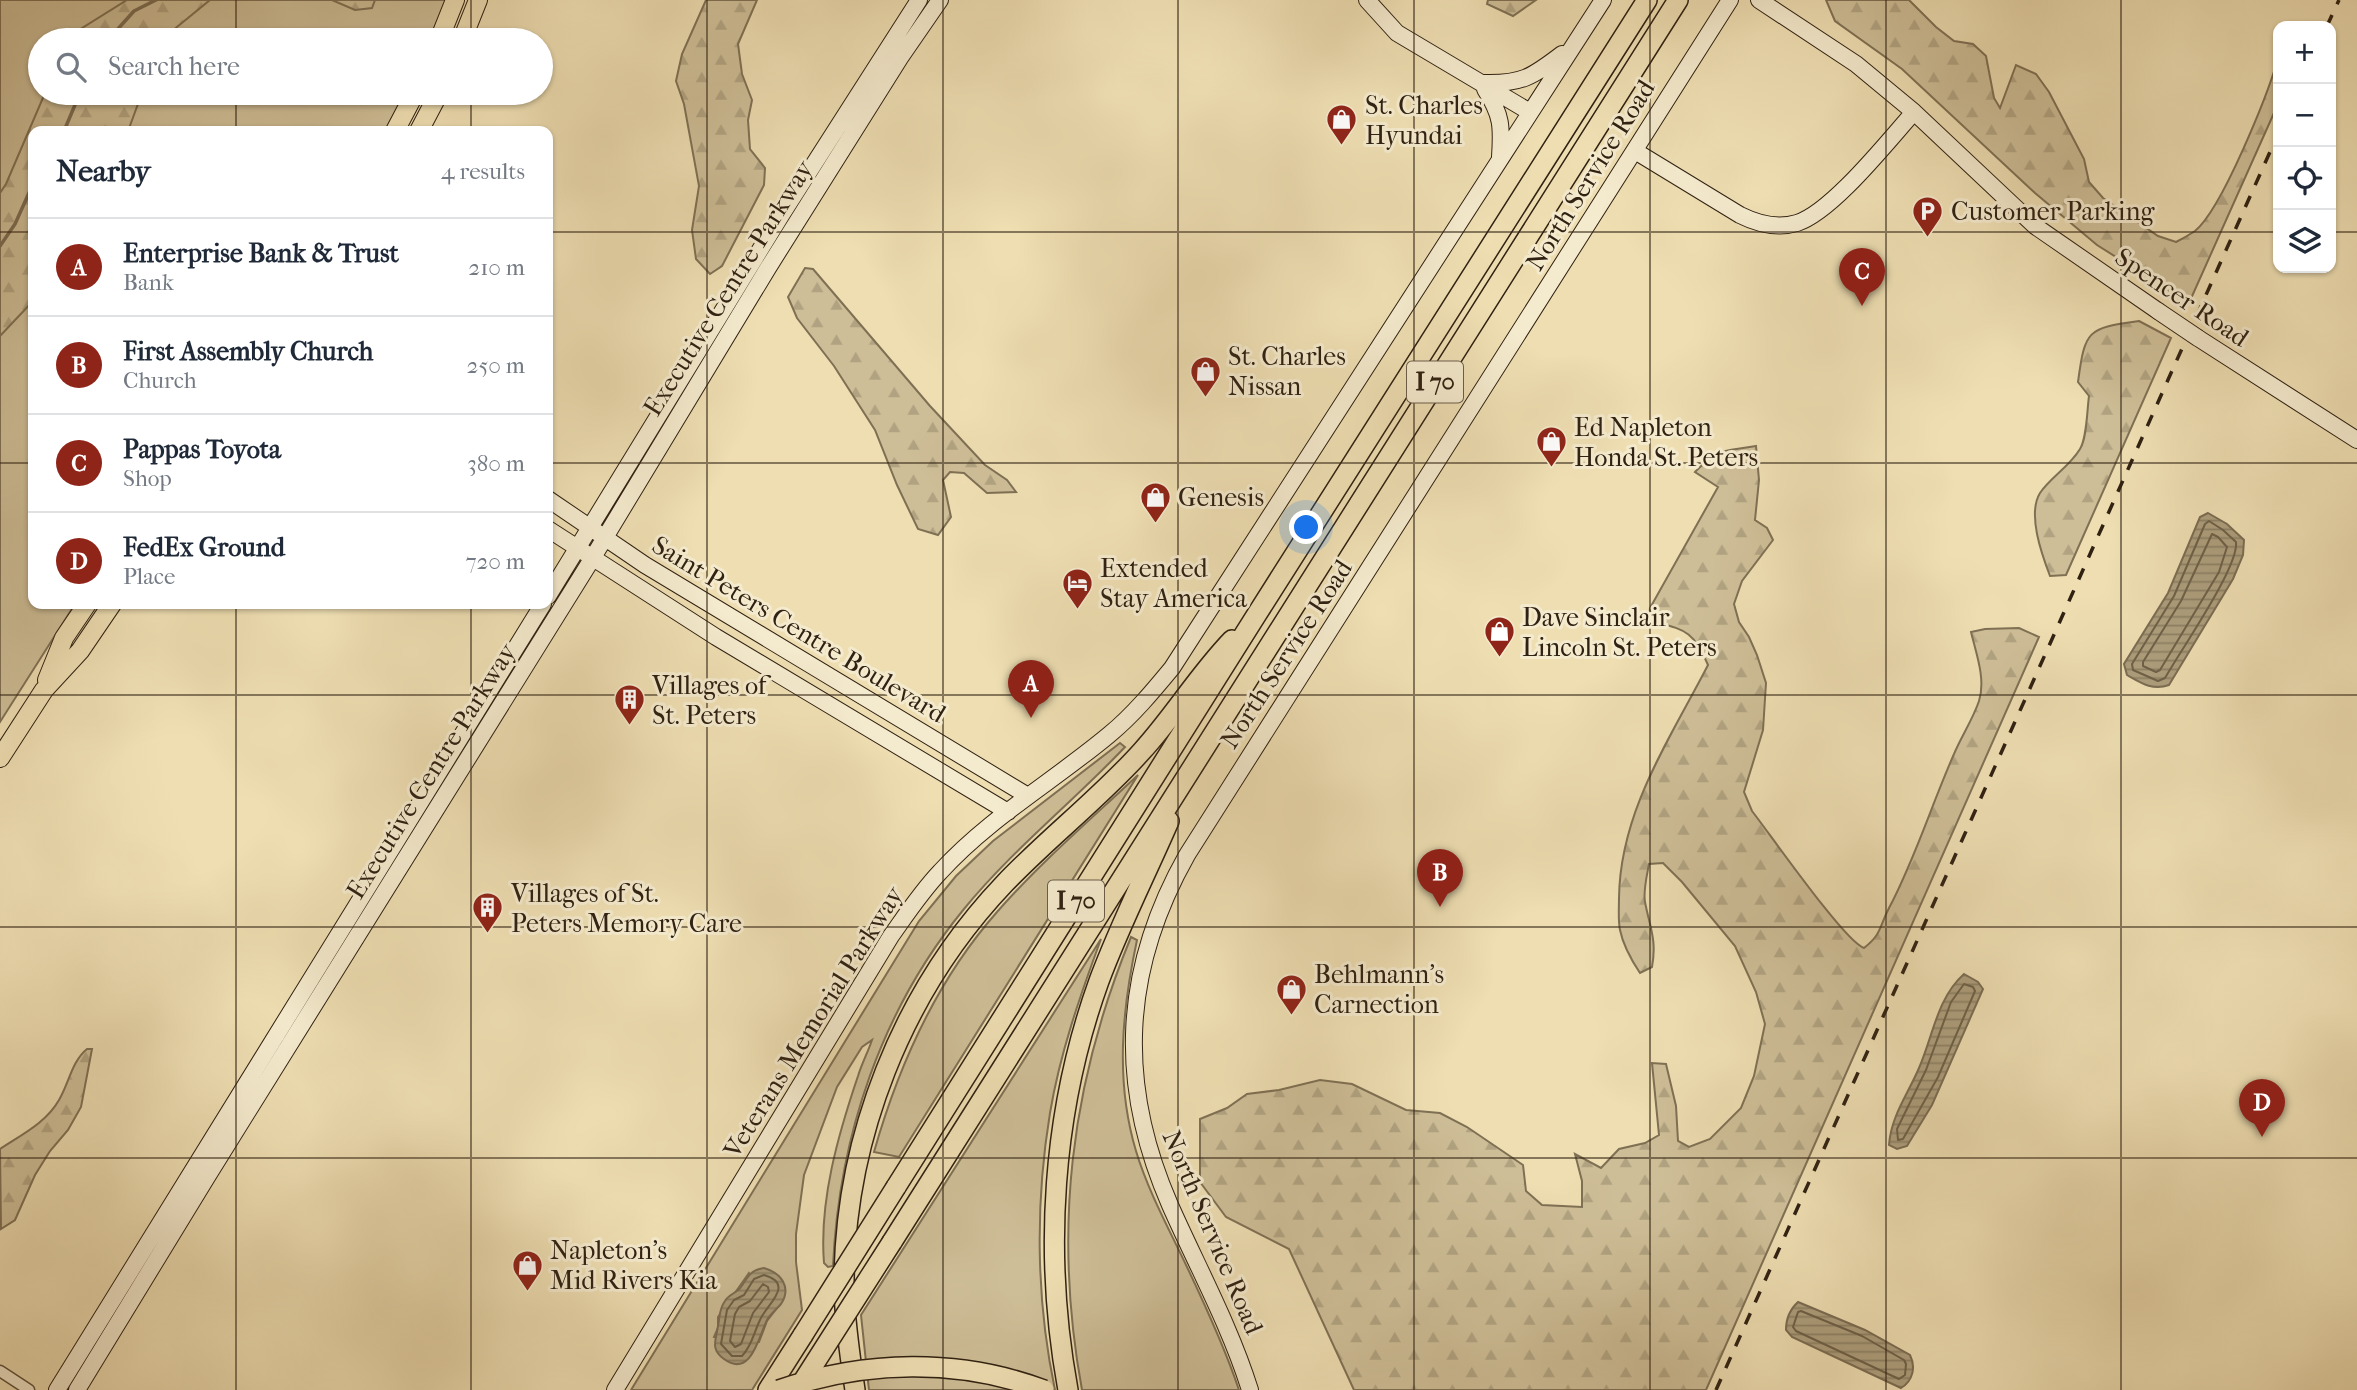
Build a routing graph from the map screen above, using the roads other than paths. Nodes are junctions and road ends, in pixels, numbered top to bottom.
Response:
1 (455, 0) edge
2 (478, 0) edge
3 (919, 0) edge
4 (940, 0) edge
5 (1367, 0) edge
6 (1603, 0) edge
7 (1647, 0) edge
8 (1678, 0) edge
9 (1730, 0) edge
10 (1759, 0) edge
11 (444, 28) edge
12 (467, 28) edge
13 (1572, 46) junction
14 (1482, 83) junction
15 (409, 105) edge
16 (433, 105) edge
17 (1530, 112) junction
18 (1914, 112) junction
19 (398, 126) edge
20 (422, 126) edge
21 (1635, 151) junction
22 (1500, 159) junction
23 (2357, 440) edge
24 (553, 503) edge
25 (589, 528) junction
26 (553, 533) edge
27 (604, 538) junction
28 (576, 549) junction
29 (592, 559) junction
30 (553, 588) edge
31 (84, 609) edge
32 (108, 609) edge
33 (540, 609) edge
34 (1257, 614) junction
35 (44, 690) junction
36 (0, 758) edge
37 (1193, 765) junction
38 (1028, 796) junction
39 (1008, 812) junction
40 (0, 1371) edge
41 (799, 1388) edge
42 (29, 1390) edge
43 (57, 1390) edge
44 (77, 1390) edge
45 (615, 1390) edge
46 (768, 1390) edge
47 (779, 1390) edge
48 (856, 1390) edge
49 (1044, 1390) edge
50 (1068, 1390) edge
51 (1250, 1390) edge

1 - 11 main road
2 - 12 main road
3 - 25 street, Executive Centre Parkway
4 - 27 street, Executive Centre Parkway
5 - 14 street
6 - 13 street, Veterans Memorial Parkway
7 - 34 highway, I 70
8 - 37 highway, I 70
9 - 21 street, North Service Road
10 - 18 street, Spencer Road
13 - 14 street
13 - 17 street, Veterans Memorial Parkway
14 - 17 street
14 - 22 street
15 - 19 main road
16 - 20 main road
17 - 22 street, Veterans Memorial Parkway
18 - 21 street
18 - 23 street, Spencer Road, bridge
21 - 51 street, North Service Road
22 - 38 street, Veterans Memorial Parkway
24 - 25 street, Saint Peters Centre Boulevard
25 - 27 street, Saint Peters Centre Boulevard
25 - 28 street, Executive Centre Parkway
26 - 28 street, Saint Peters Centre Boulevard
27 - 29 street, Executive Centre Parkway
27 - 38 street, Saint Peters Centre Boulevard
28 - 29 street, Saint Peters Centre Boulevard
28 - 30 street, Executive Centre Parkway
29 - 39 street, Saint Peters Centre Boulevard
29 - 44 street, Executive Centre Parkway
31 - 35 main road
32 - 35 main road
33 - 43 street, Executive Centre Parkway
34 - 46 highway, I 70, bridge
34 - 48 highway
35 - 36 main road
37 - 41 highway, I 70, bridge
37 - 50 highway
38 - 39 street, Veterans Memorial Parkway
39 - 45 street, Veterans Memorial Parkway
40 - 42 street
47 - 49 highway, bridge

